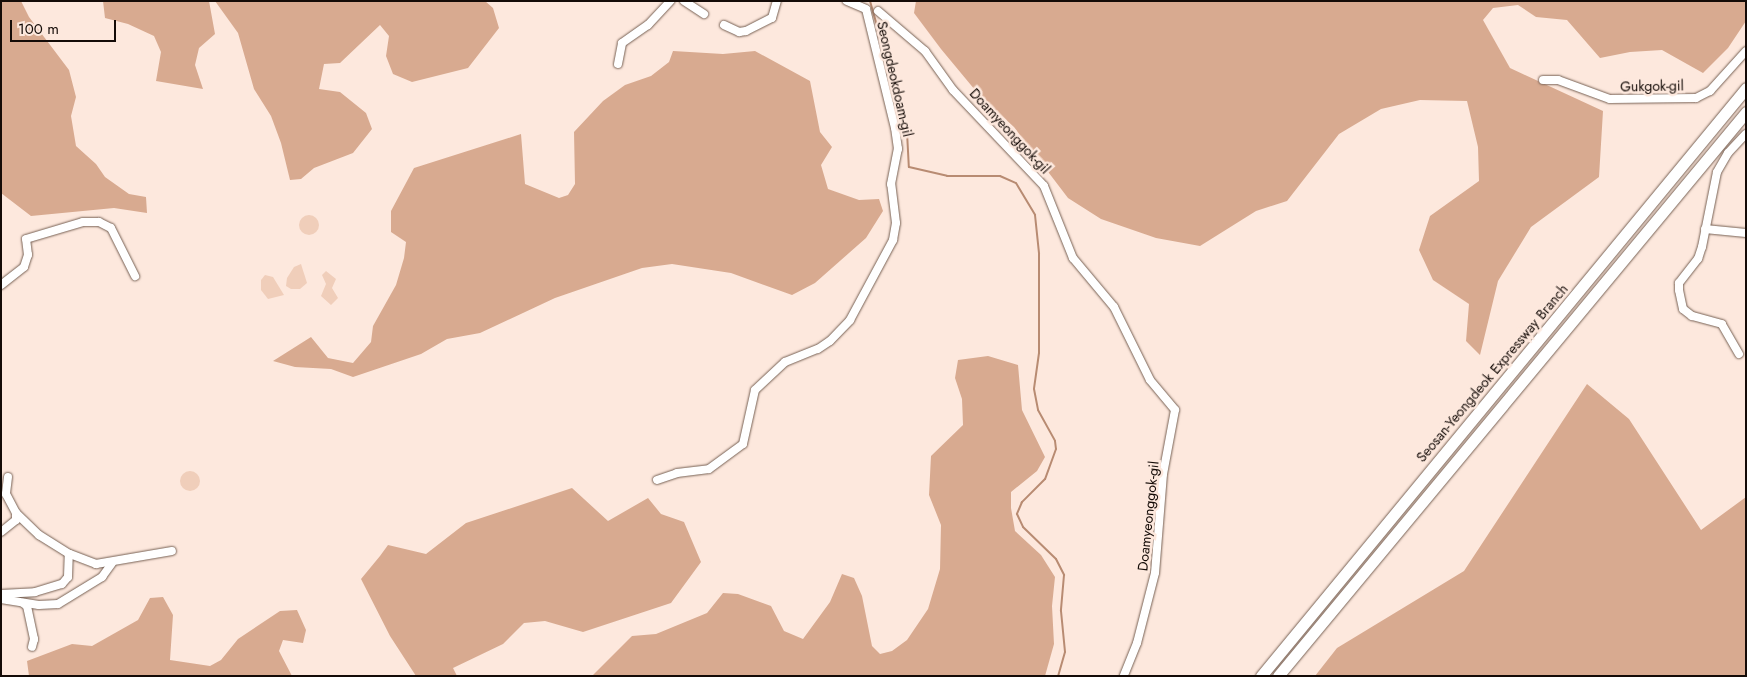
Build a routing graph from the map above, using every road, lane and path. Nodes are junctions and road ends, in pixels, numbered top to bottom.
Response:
1 (670, 1) edge
2 (684, 1) edge
3 (777, 1) edge
4 (846, 1) edge
5 (878, 11) dead end
6 (704, 14) dead end
7 (724, 25) dead end
8 (1746, 51) edge
9 (618, 64) dead end
10 (1543, 80) dead end
11 (1746, 88) edge
12 (1746, 112) edge
13 (1746, 134) edge
14 (1704, 229) junction
15 (1746, 233) edge
16 (135, 276) dead end
17 (1, 286) edge
18 (1739, 354) dead end
19 (8, 477) dead end
20 (657, 480) dead end
21 (16, 513) junction
22 (1, 532) edge
23 (172, 551) dead end
24 (69, 554) junction
25 (112, 563) junction
26 (1, 594) edge
27 (1, 599) edge
28 (23, 603) junction
29 (32, 647) dead end
30 (1124, 676) edge
31 (1261, 676) edge
32 (1278, 676) edge

1 - 9 street
2 - 6 street
3 - 7 street
4 - 20 street, Seongdeokdoam-gil
5 - 30 street, Doamyeonggok-gil
8 - 10 street, Gukgok-gil
11 - 31 highway, Seosan-Yeongdeok Expressway Branch
12 - 32 highway, Seosan-Yeongdeok Expressway Branch
13 - 14 street
14 - 15 street
14 - 18 street
16 - 17 street
19 - 21 street
21 - 22 street
21 - 24 street
23 - 25 street
24 - 25 street
24 - 26 street
25 - 28 street
27 - 28 street
28 - 29 street

